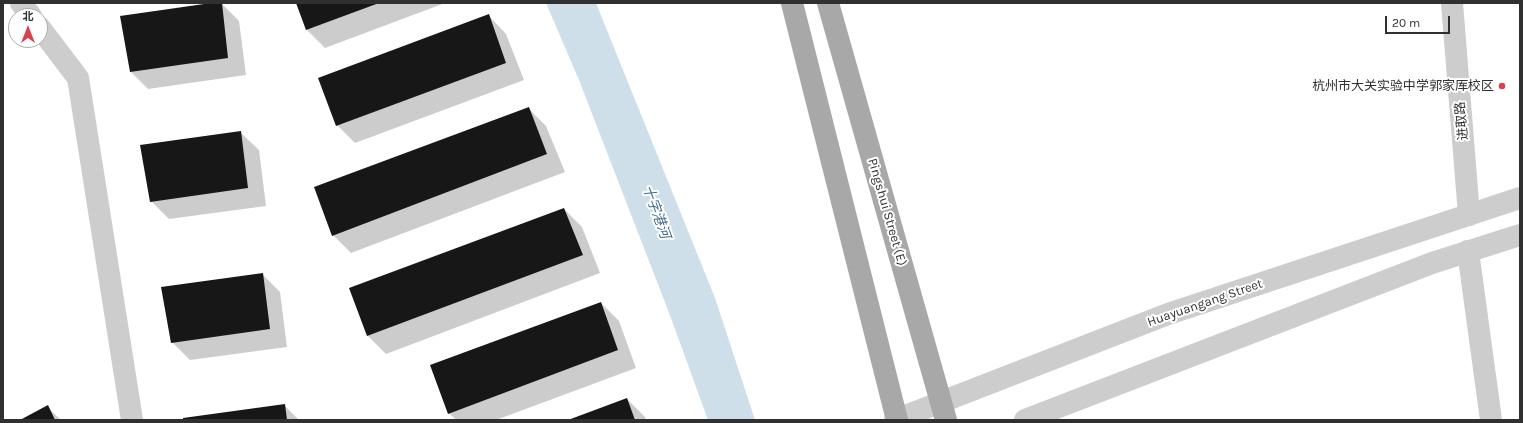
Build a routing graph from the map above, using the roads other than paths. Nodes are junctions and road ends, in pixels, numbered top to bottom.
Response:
1 (792, 3) edge
2 (828, 3) edge
3 (1452, 3) edge
4 (48, 39) edge
5 (1520, 198) edge
6 (1469, 215) junction
7 (1520, 235) edge
8 (1468, 251) junction
9 (943, 411) edge
10 (132, 420) edge
11 (896, 420) edge
12 (1025, 420) edge
13 (1491, 420) edge

1 - 11 main road
2 - 9 main road, Pingshui Street (E)
3 - 6 street, 进取路
4 - 10 street
5 - 6 street, Huayuangang Street
6 - 9 street, Huayuangang Street
7 - 8 street
8 - 12 street
8 - 13 street
9 - 11 street, Huayuangang Street

